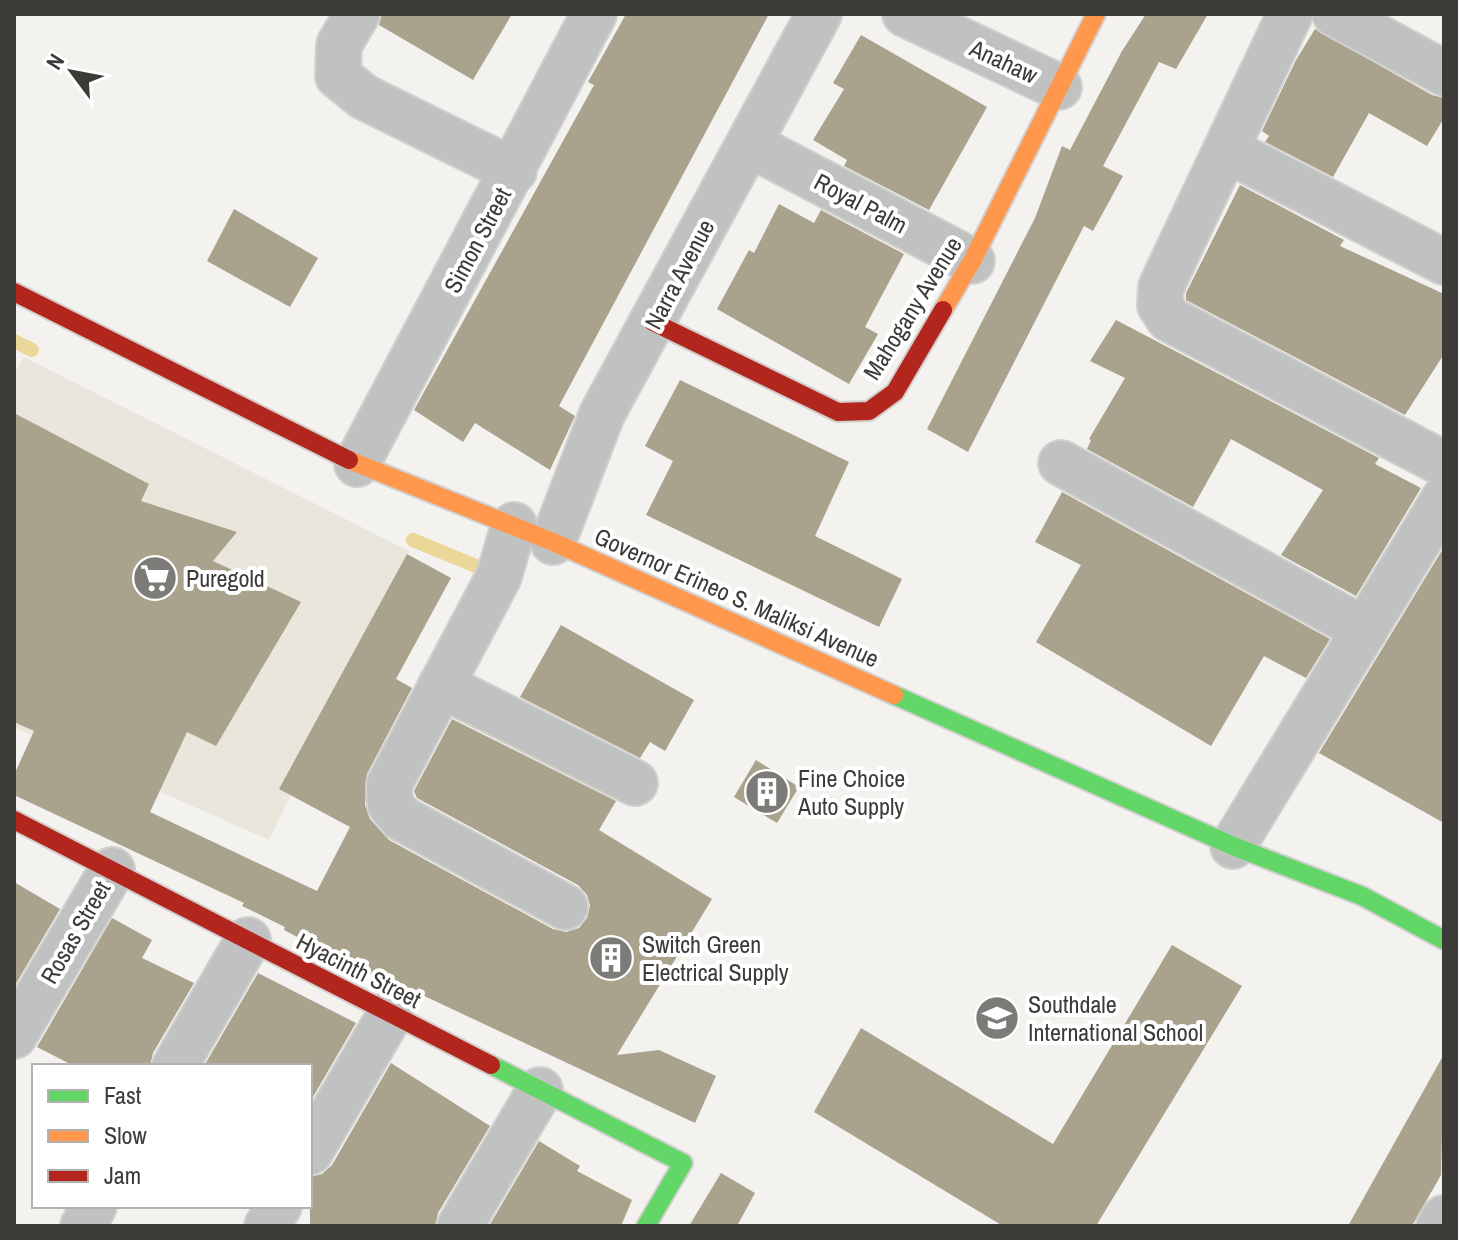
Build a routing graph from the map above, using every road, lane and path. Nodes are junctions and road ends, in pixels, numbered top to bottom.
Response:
1 (594, 14) edge
2 (819, 14) edge
3 (905, 14) edge
4 (1096, 14) edge
5 (1290, 14) edge
6 (1335, 14) edge
7 (348, 30) edge
8 (1444, 73) edge
9 (1059, 87) junction
10 (749, 144) junction
11 (1227, 150) junction
12 (514, 171) junction
13 (972, 261) junction
14 (1444, 262) edge
15 (14, 292) edge
16 (653, 322) junction
17 (1061, 463) dead end
18 (357, 464) junction
19 (1444, 464) edge
20 (1444, 499) edge
21 (514, 525) junction
22 (553, 542) junction
23 (1365, 630) junction
24 (441, 685) junction
25 (635, 783) dead end
26 (14, 820) edge
27 (1233, 846) junction
28 (112, 870) junction
29 (565, 907) dead end
30 (248, 940) junction
31 (1444, 940) edge
32 (391, 1013) junction
33 (14, 1036) edge
34 (176, 1064) edge
35 (540, 1090) junction
36 (312, 1149) edge
37 (93, 1208) edge
38 (278, 1208) edge
39 (1444, 1218) edge
40 (83, 1226) edge
41 (267, 1226) edge
42 (460, 1226) edge
43 (646, 1226) edge
44 (1439, 1226) edge

1 - 12 street, Simon Street
2 - 10 street, Narra Avenue
3 - 9 street, Anahaw
4 - 9 main road, Mahogany Avenue
5 - 11 street
6 - 8 street
7 - 12 street
9 - 13 main road, Mahogany Avenue
10 - 13 street, Royal Palm
10 - 16 street, Narra Avenue
11 - 14 street
11 - 19 street
12 - 18 street, Simon Street
13 - 16 main road, Mahogany Avenue
15 - 18 main road, Governor Erineo S. Maliksi Avenue
16 - 22 street, Narra Avenue
17 - 23 street
18 - 21 main road, Governor Erineo S. Maliksi Avenue
20 - 23 street
21 - 22 main road, Governor Erineo S. Maliksi Avenue
21 - 24 street
22 - 27 main road, Governor Erineo S. Maliksi Avenue
23 - 27 street
24 - 25 street
24 - 29 street
26 - 28 main road, Hyacinth Street
27 - 31 main road, Governor Erineo S. Maliksi Avenue
28 - 30 main road, Hyacinth Street
28 - 33 street, Rosas Street
30 - 32 main road, Hyacinth Street
30 - 34 street
32 - 35 main road, Hyacinth Street
32 - 36 street
35 - 42 street
35 - 43 main road, Hyacinth Street
37 - 40 street
38 - 41 street
39 - 44 street

